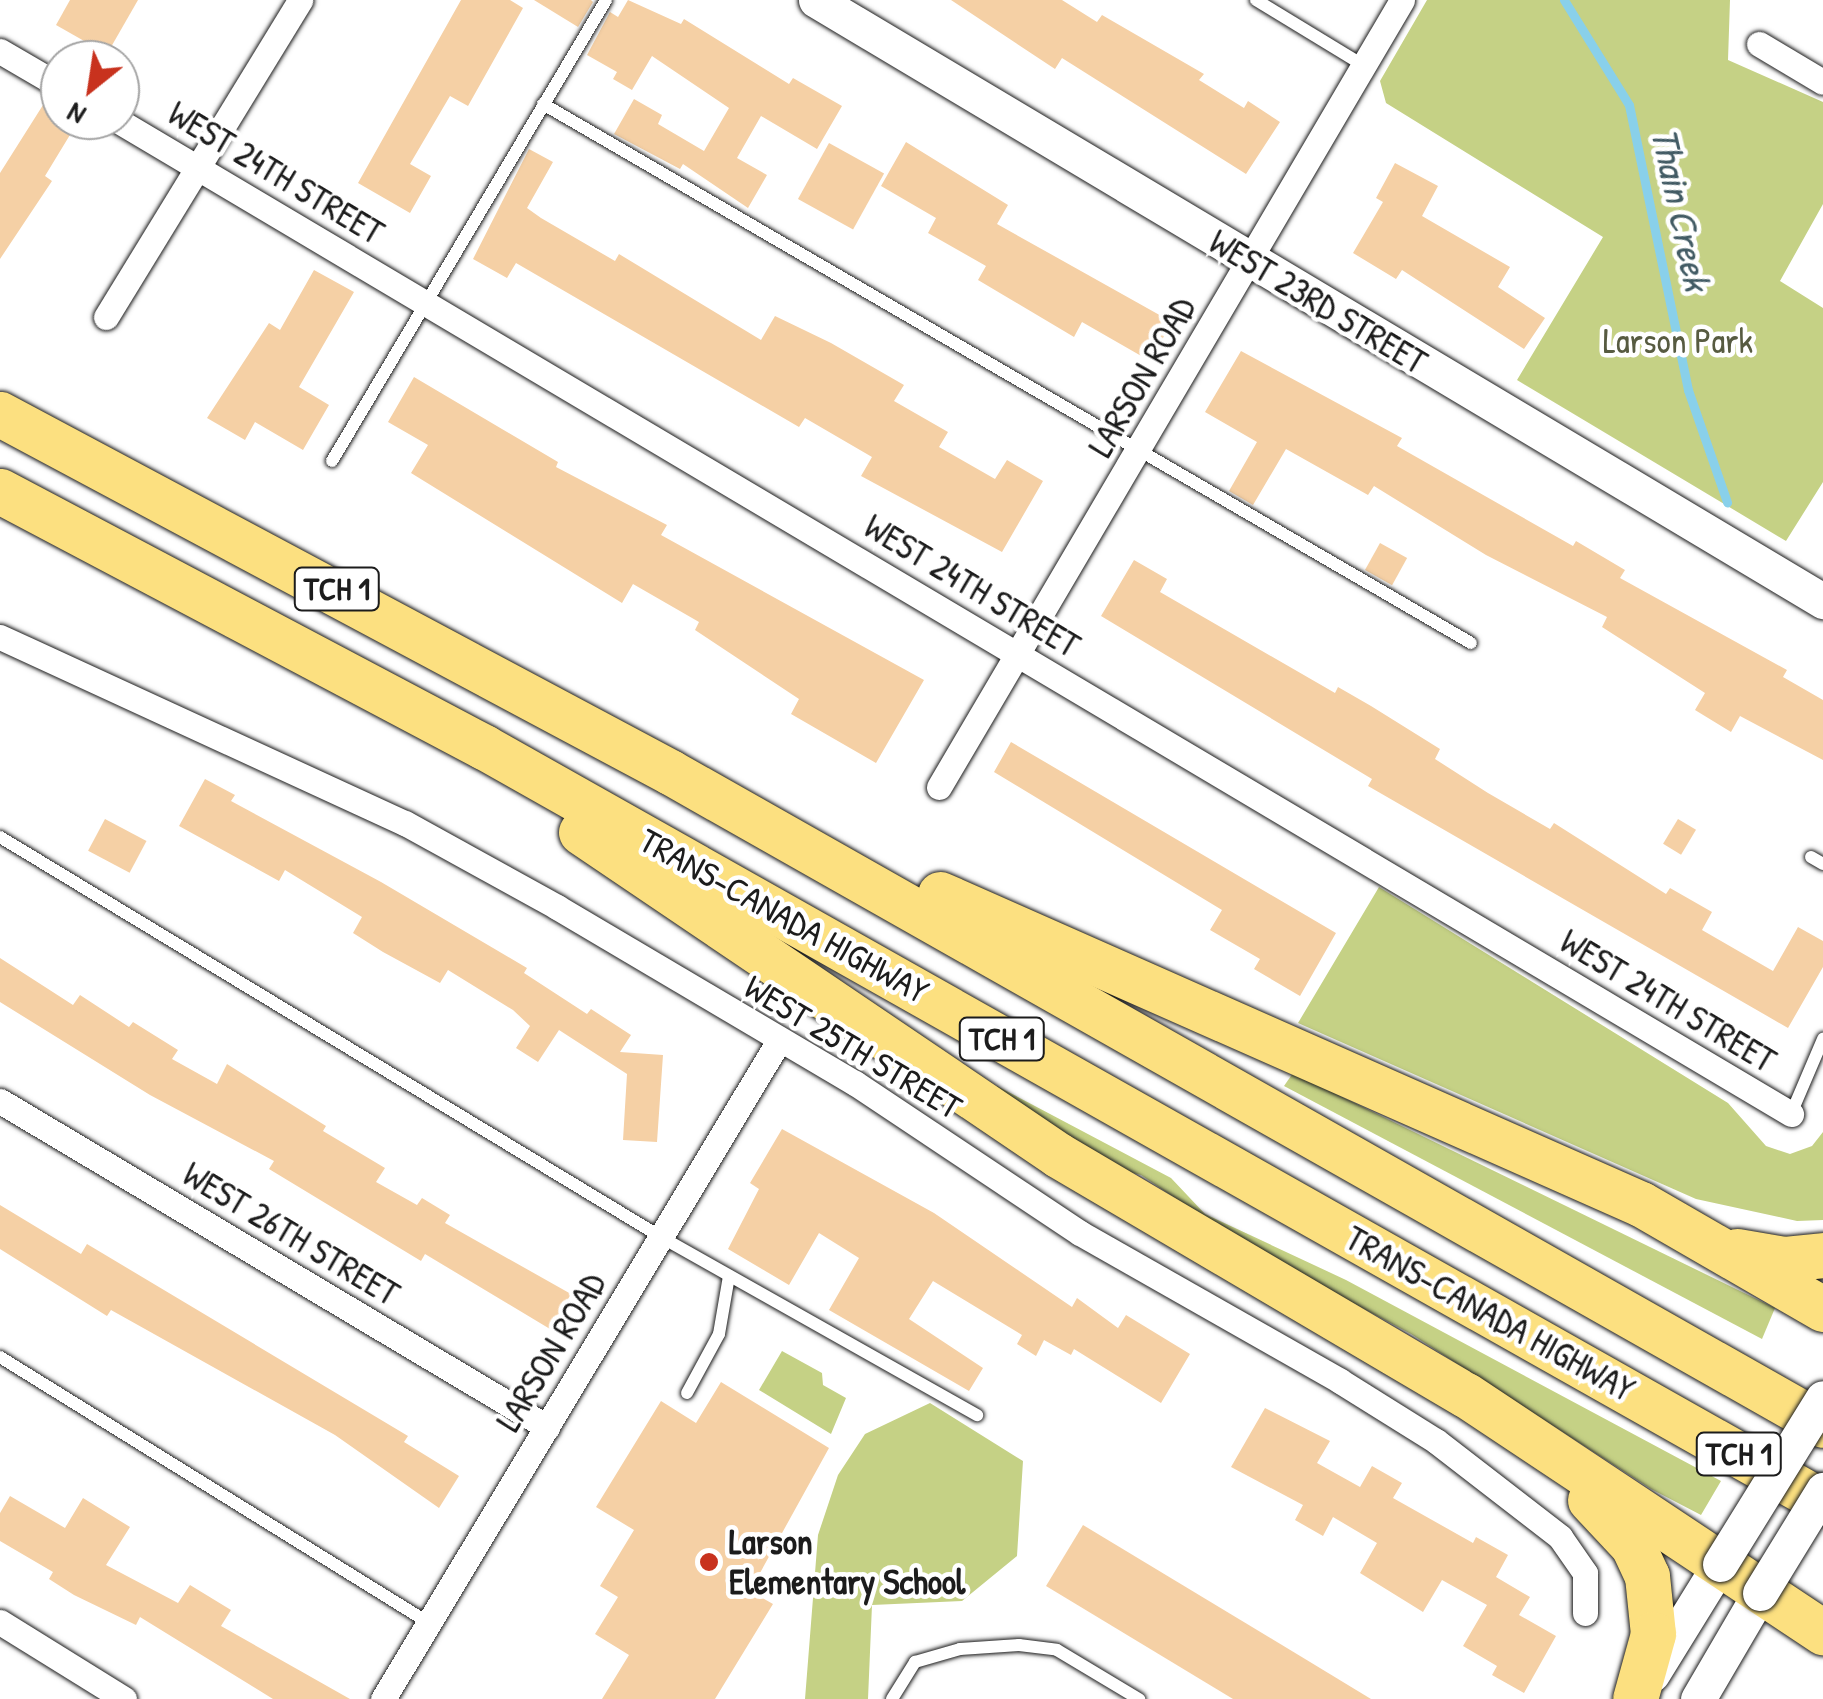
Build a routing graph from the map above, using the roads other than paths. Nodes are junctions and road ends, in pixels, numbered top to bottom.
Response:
1 (300, 0) edge
2 (606, 0) edge
3 (816, 0) edge
4 (1256, 0) edge
5 (1402, 0) edge
6 (1758, 44) dead end
7 (0, 50) edge
8 (1363, 65) junction
9 (40, 74) edge
10 (1823, 82) edge
11 (543, 104) junction
12 (140, 134) edge
13 (197, 167) junction
14 (1248, 262) junction
15 (426, 303) junction
16 (106, 317) dead end
17 (0, 414) edge
18 (1141, 452) junction
19 (332, 461) dead end
20 (0, 491) edge
21 (1823, 601) edge
22 (0, 636) edge
23 (1471, 643) dead end
24 (1018, 654) junction
25 (348, 674) junction
26 (670, 772) junction
27 (939, 787) dead end
28 (0, 837) edge
29 (1823, 1039) edge
30 (778, 1042) junction
31 (0, 1101) edge
32 (1791, 1114) joint
33 (1697, 1237) junction
34 (661, 1238) junction
35 (1823, 1255) edge
36 (729, 1276) junction
37 (1823, 1309) edge
38 (0, 1357) edge
39 (687, 1393) dead end
40 (1823, 1398) edge
41 (978, 1415) dead end
42 (1823, 1425) edge
43 (547, 1426) junction
44 (1566, 1465) junction
45 (1823, 1490) edge
46 (1823, 1502) edge
47 (1720, 1564) junction
48 (1760, 1593) junction
49 (1585, 1613) dead end
50 (0, 1622) edge
51 (429, 1623) junction
52 (1823, 1632) edge
53 (386, 1698) edge
54 (124, 1699) edge
55 (892, 1699) edge
56 (1139, 1699) edge
57 (1636, 1699) edge
58 (1698, 1699) edge

1 - 13 street
2 - 11 lane
3 - 14 street, WEST 23RD STREET
4 - 8 lane
5 - 8 street, LARSON ROAD
6 - 10 street
7 - 9 street
8 - 14 street, LARSON ROAD
11 - 15 lane
11 - 18 lane
12 - 13 street, WEST 24TH STREET
13 - 15 street, WEST 24TH STREET
13 - 16 street
14 - 18 street, LARSON ROAD
14 - 21 street, WEST 23RD STREET
15 - 19 lane
15 - 24 street, WEST 24TH STREET
17 - 26 highway, TRANS-CANADA HIGHWAY / TCH 1
18 - 23 lane
18 - 24 street, LARSON ROAD
20 - 25 highway, TRANS-CANADA HIGHWAY / TCH 1
22 - 30 street, WEST 25TH STREET
24 - 27 street, LARSON ROAD
24 - 32 street, WEST 24TH STREET
25 - 44 highway
25 - 46 highway, TRANS-CANADA HIGHWAY / TCH 1
26 - 33 highway
26 - 42 highway, TRANS-CANADA HIGHWAY / TCH 1
28 - 34 lane
29 - 32 lane
30 - 34 street, LARSON ROAD
30 - 49 street, WEST 25TH STREET
31 - 43 street, WEST 26TH STREET
33 - 35 highway
33 - 37 highway
34 - 36 lane
34 - 43 street, LARSON ROAD
36 - 39 lane
36 - 41 lane
38 - 51 lane
40 - 47 street, bridge
43 - 51 street, LARSON ROAD
44 - 47 highway
44 - 57 highway
45 - 48 street, bridge
47 - 48 highway
47 - 57 street
48 - 52 highway
48 - 58 street
50 - 54 street
51 - 53 street, LARSON ROAD
55 - 56 lane

